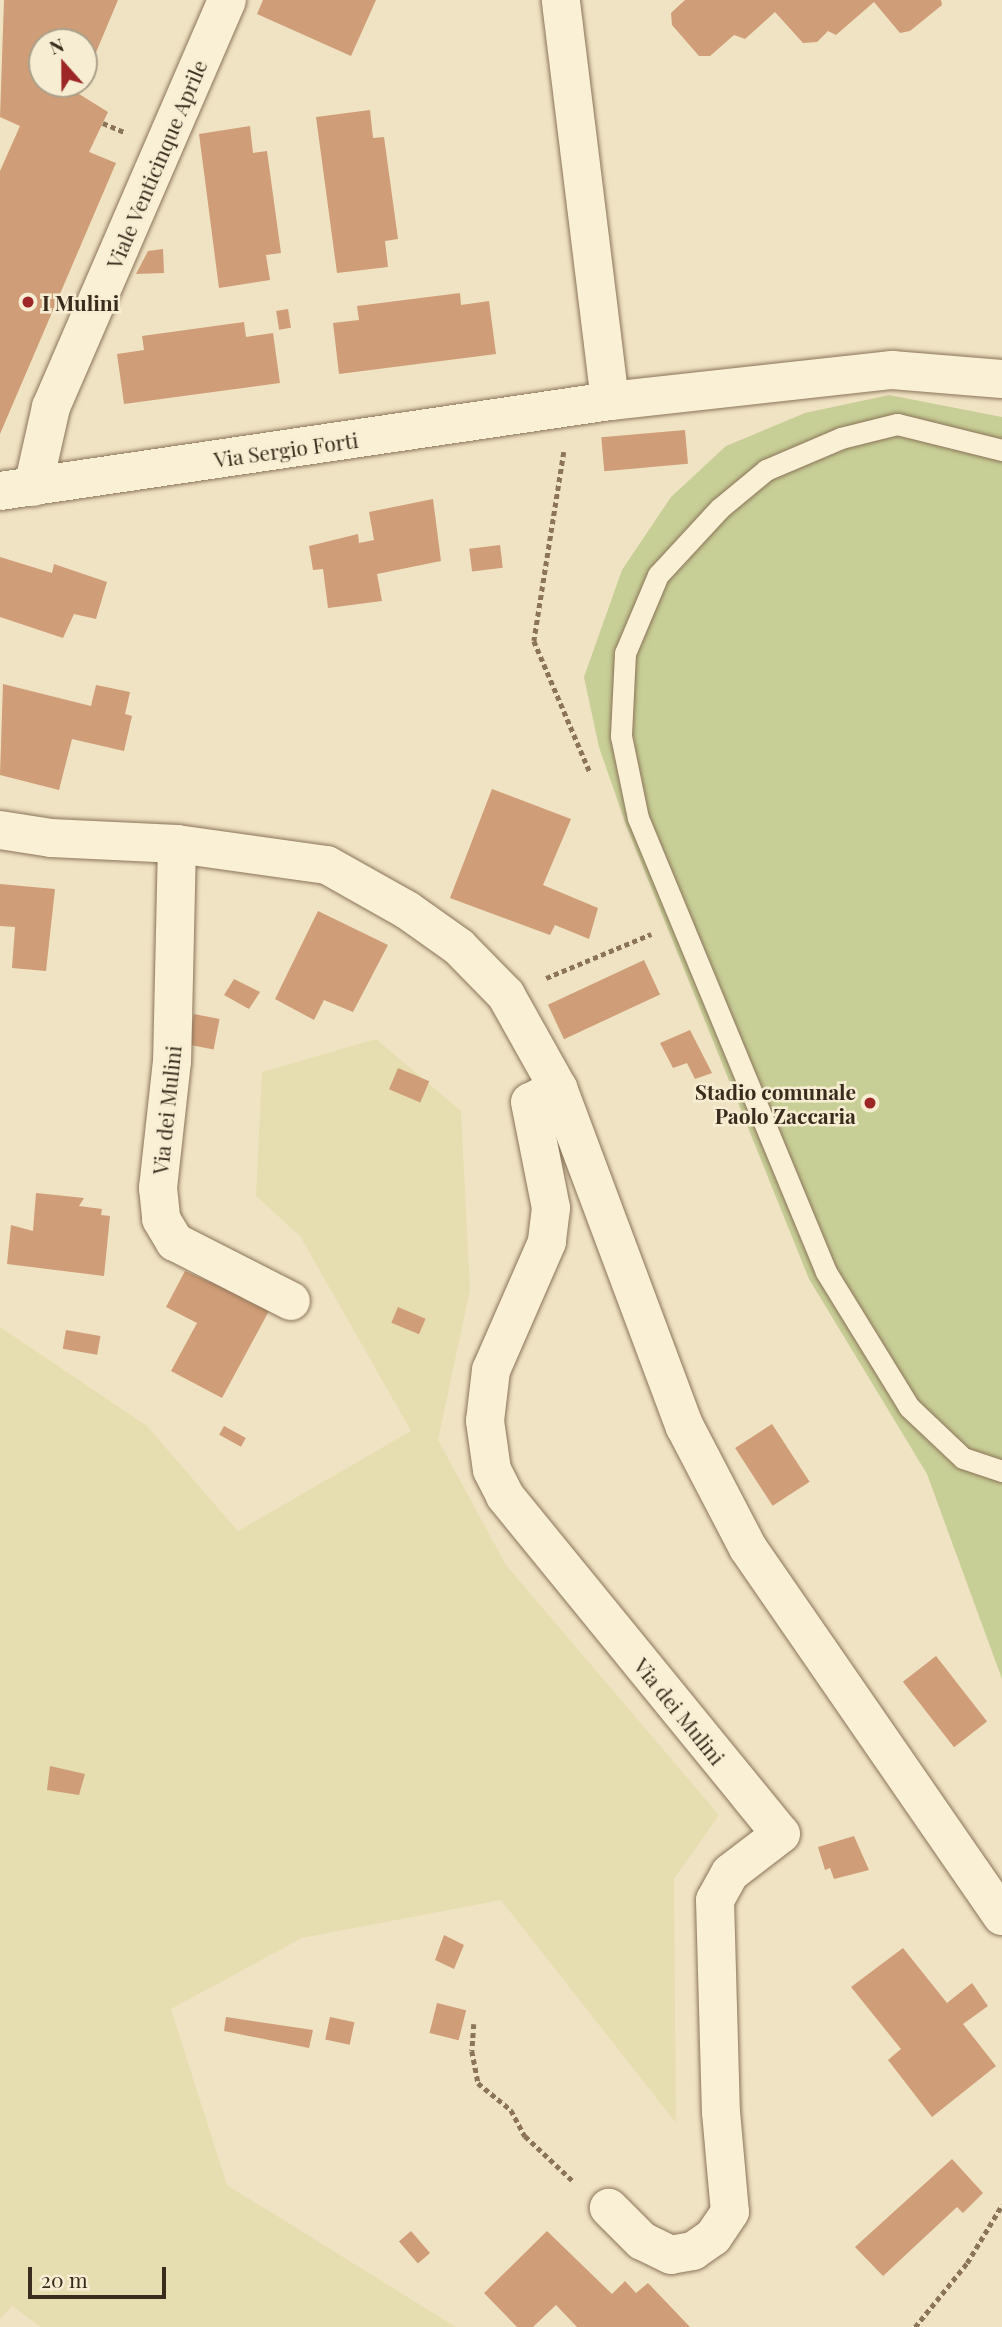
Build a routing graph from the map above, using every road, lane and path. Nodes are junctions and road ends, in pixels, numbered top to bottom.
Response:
1 (227, 0) edge
2 (561, 0) edge
3 (1002, 379) edge
4 (610, 401) junction
5 (571, 407) junction
6 (1002, 450) edge
7 (17, 489) edge
8 (593, 779) dead end
9 (0, 830) edge
10 (177, 844) junction
11 (658, 931) dead end
12 (506, 995) junction
13 (558, 1088) junction
14 (291, 1301) dead end
15 (1002, 1471) edge
16 (1002, 1916) edge
17 (474, 2024) dead end
18 (1002, 2205) edge
19 (609, 2208) joint
20 (915, 2327) edge

1 - 7 street, Viale Venticinque Aprile
2 - 4 street
3 - 4 street
4 - 5 street
5 - 7 street, Via Sergio Forti
5 - 8 path
6 - 15 lane
9 - 10 street
10 - 12 street
10 - 14 street, Via dei Mulini
11 - 12 path
12 - 13 street
13 - 16 street
13 - 19 street, Via dei Mulini
17 - 19 path
18 - 20 path

